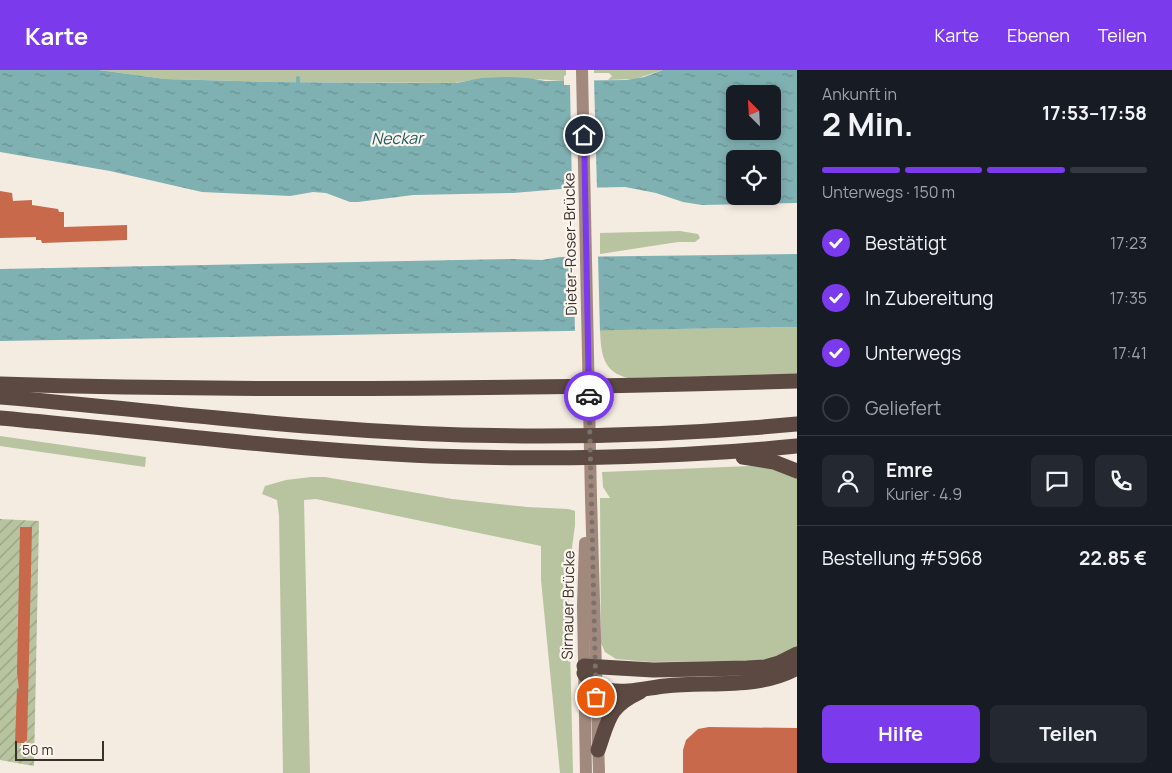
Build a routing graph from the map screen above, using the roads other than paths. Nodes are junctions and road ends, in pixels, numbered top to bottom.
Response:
1 (582, 70) edge
2 (588, 358) joint
3 (797, 381) edge
4 (0, 384) edge
5 (589, 391) junction
6 (0, 397) edge
7 (0, 418) edge
8 (797, 424) edge
9 (797, 446) edge
10 (707, 453) junction
11 (797, 471) edge
12 (797, 654) edge
13 (588, 668) junction
14 (797, 668) edge
15 (596, 686) junction
16 (647, 688) junction
17 (598, 750) junction
18 (586, 773) edge
19 (599, 773) edge

1 - 2 main road, Dieter-Roser-Brücke
2 - 5 main road, Sirnauer Brücke
3 - 5 highway
4 - 5 highway
5 - 13 main road, Sirnauer Brücke
6 - 8 highway
7 - 10 highway
9 - 10 highway
10 - 11 highway
12 - 13 highway
13 - 15 highway
13 - 18 main road, Sirnauer Brücke
14 - 16 highway
15 - 16 highway
15 - 17 main road
16 - 17 highway
17 - 19 main road

